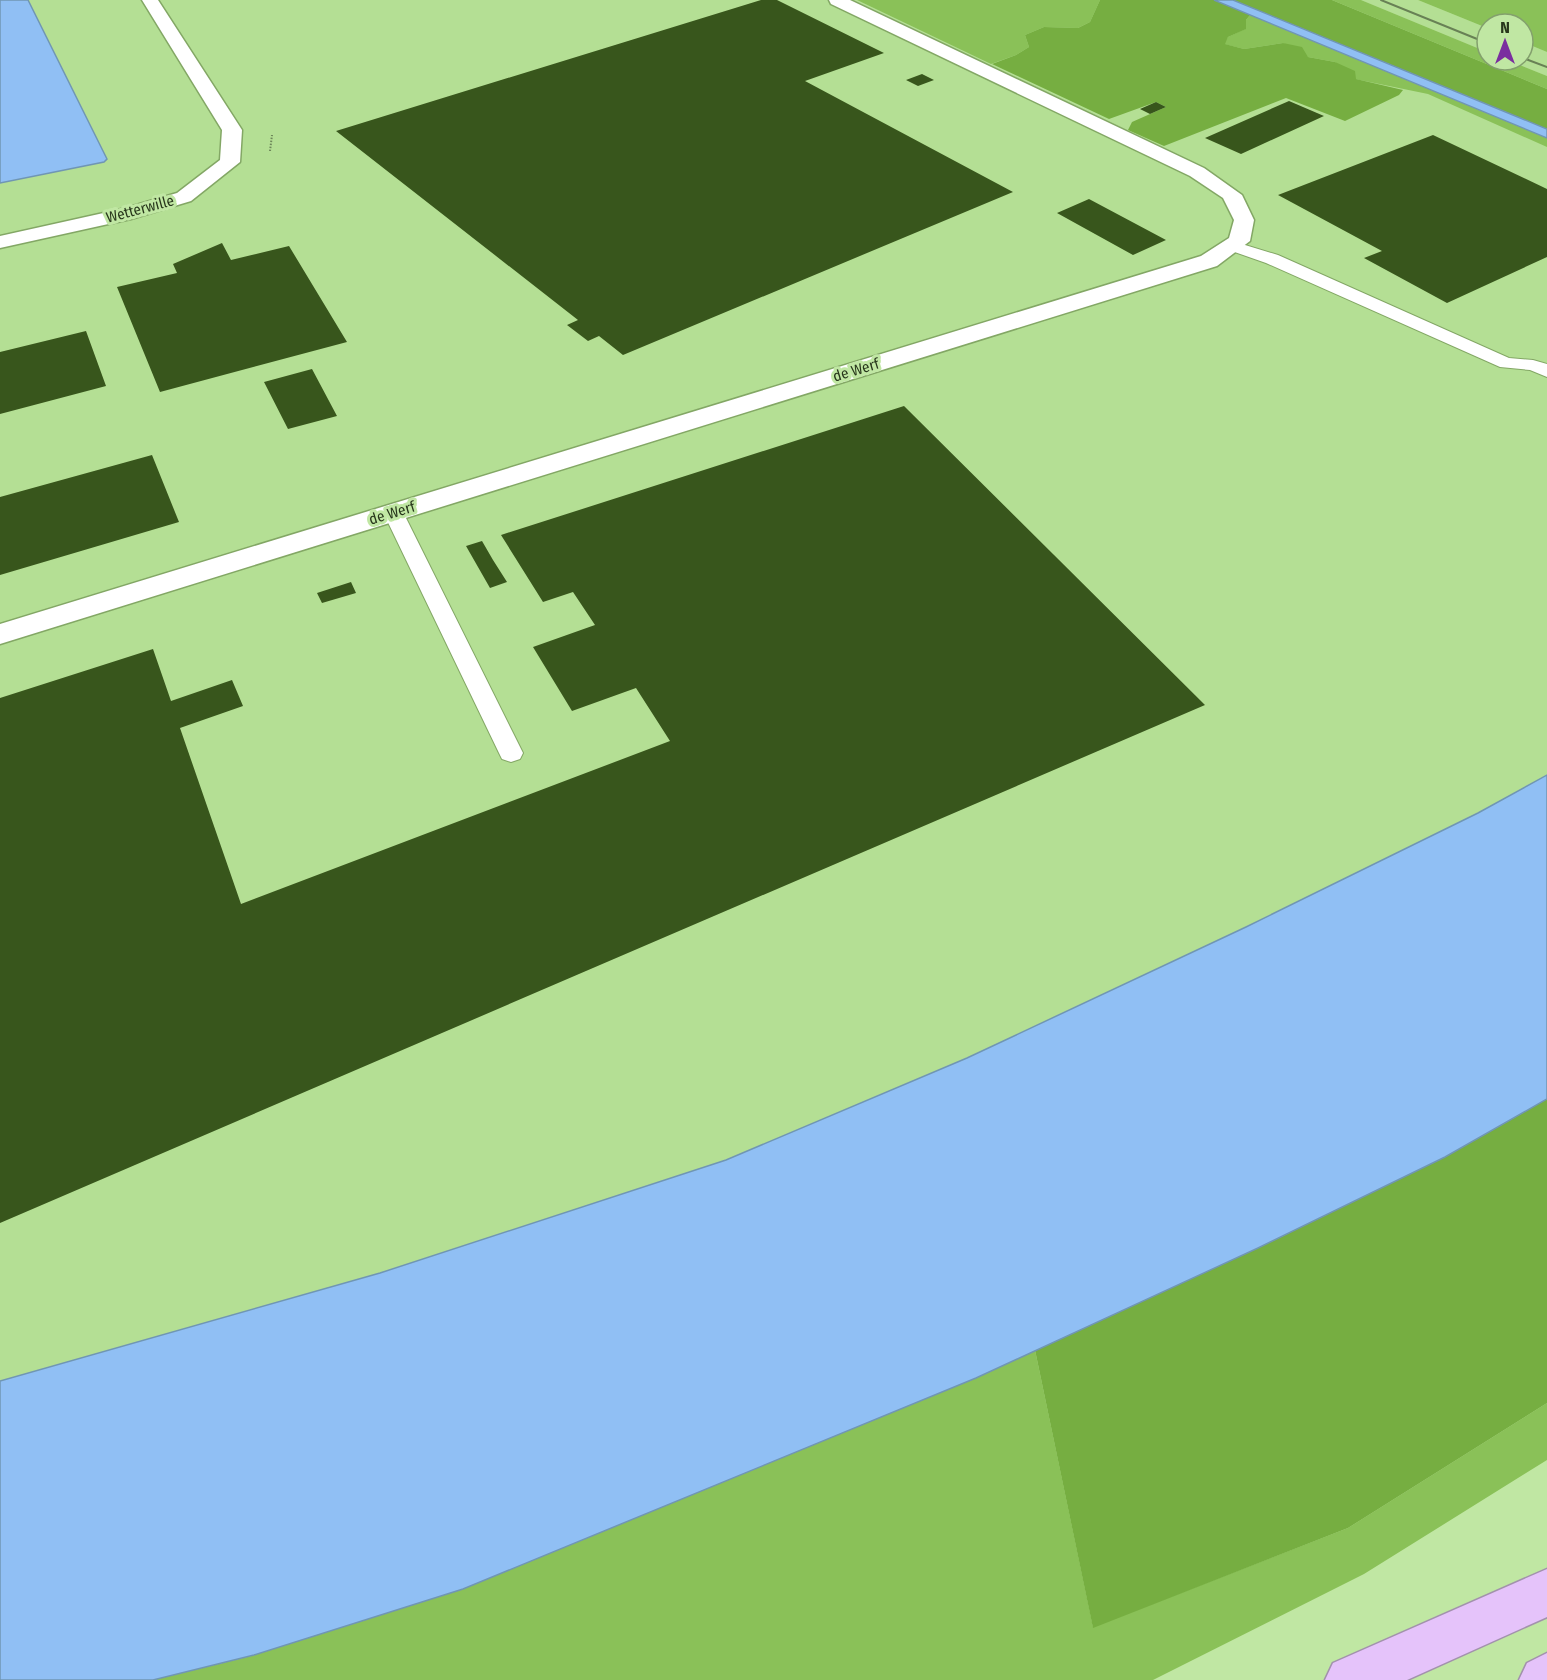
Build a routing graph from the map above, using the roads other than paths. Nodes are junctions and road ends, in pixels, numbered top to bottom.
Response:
1 (150, 0) edge
2 (837, 0) edge
3 (0, 242) edge
4 (1232, 246) junction
5 (1547, 371) edge
6 (393, 512) junction
7 (0, 634) edge
8 (512, 753) dead end
9 (1547, 1593) edge
10 (1350, 1680) edge

1 - 3 street, Wetterwille
2 - 4 street
4 - 5 lane
4 - 6 street, de Werf
6 - 7 street, de Werf
6 - 8 lane
9 - 10 highway

